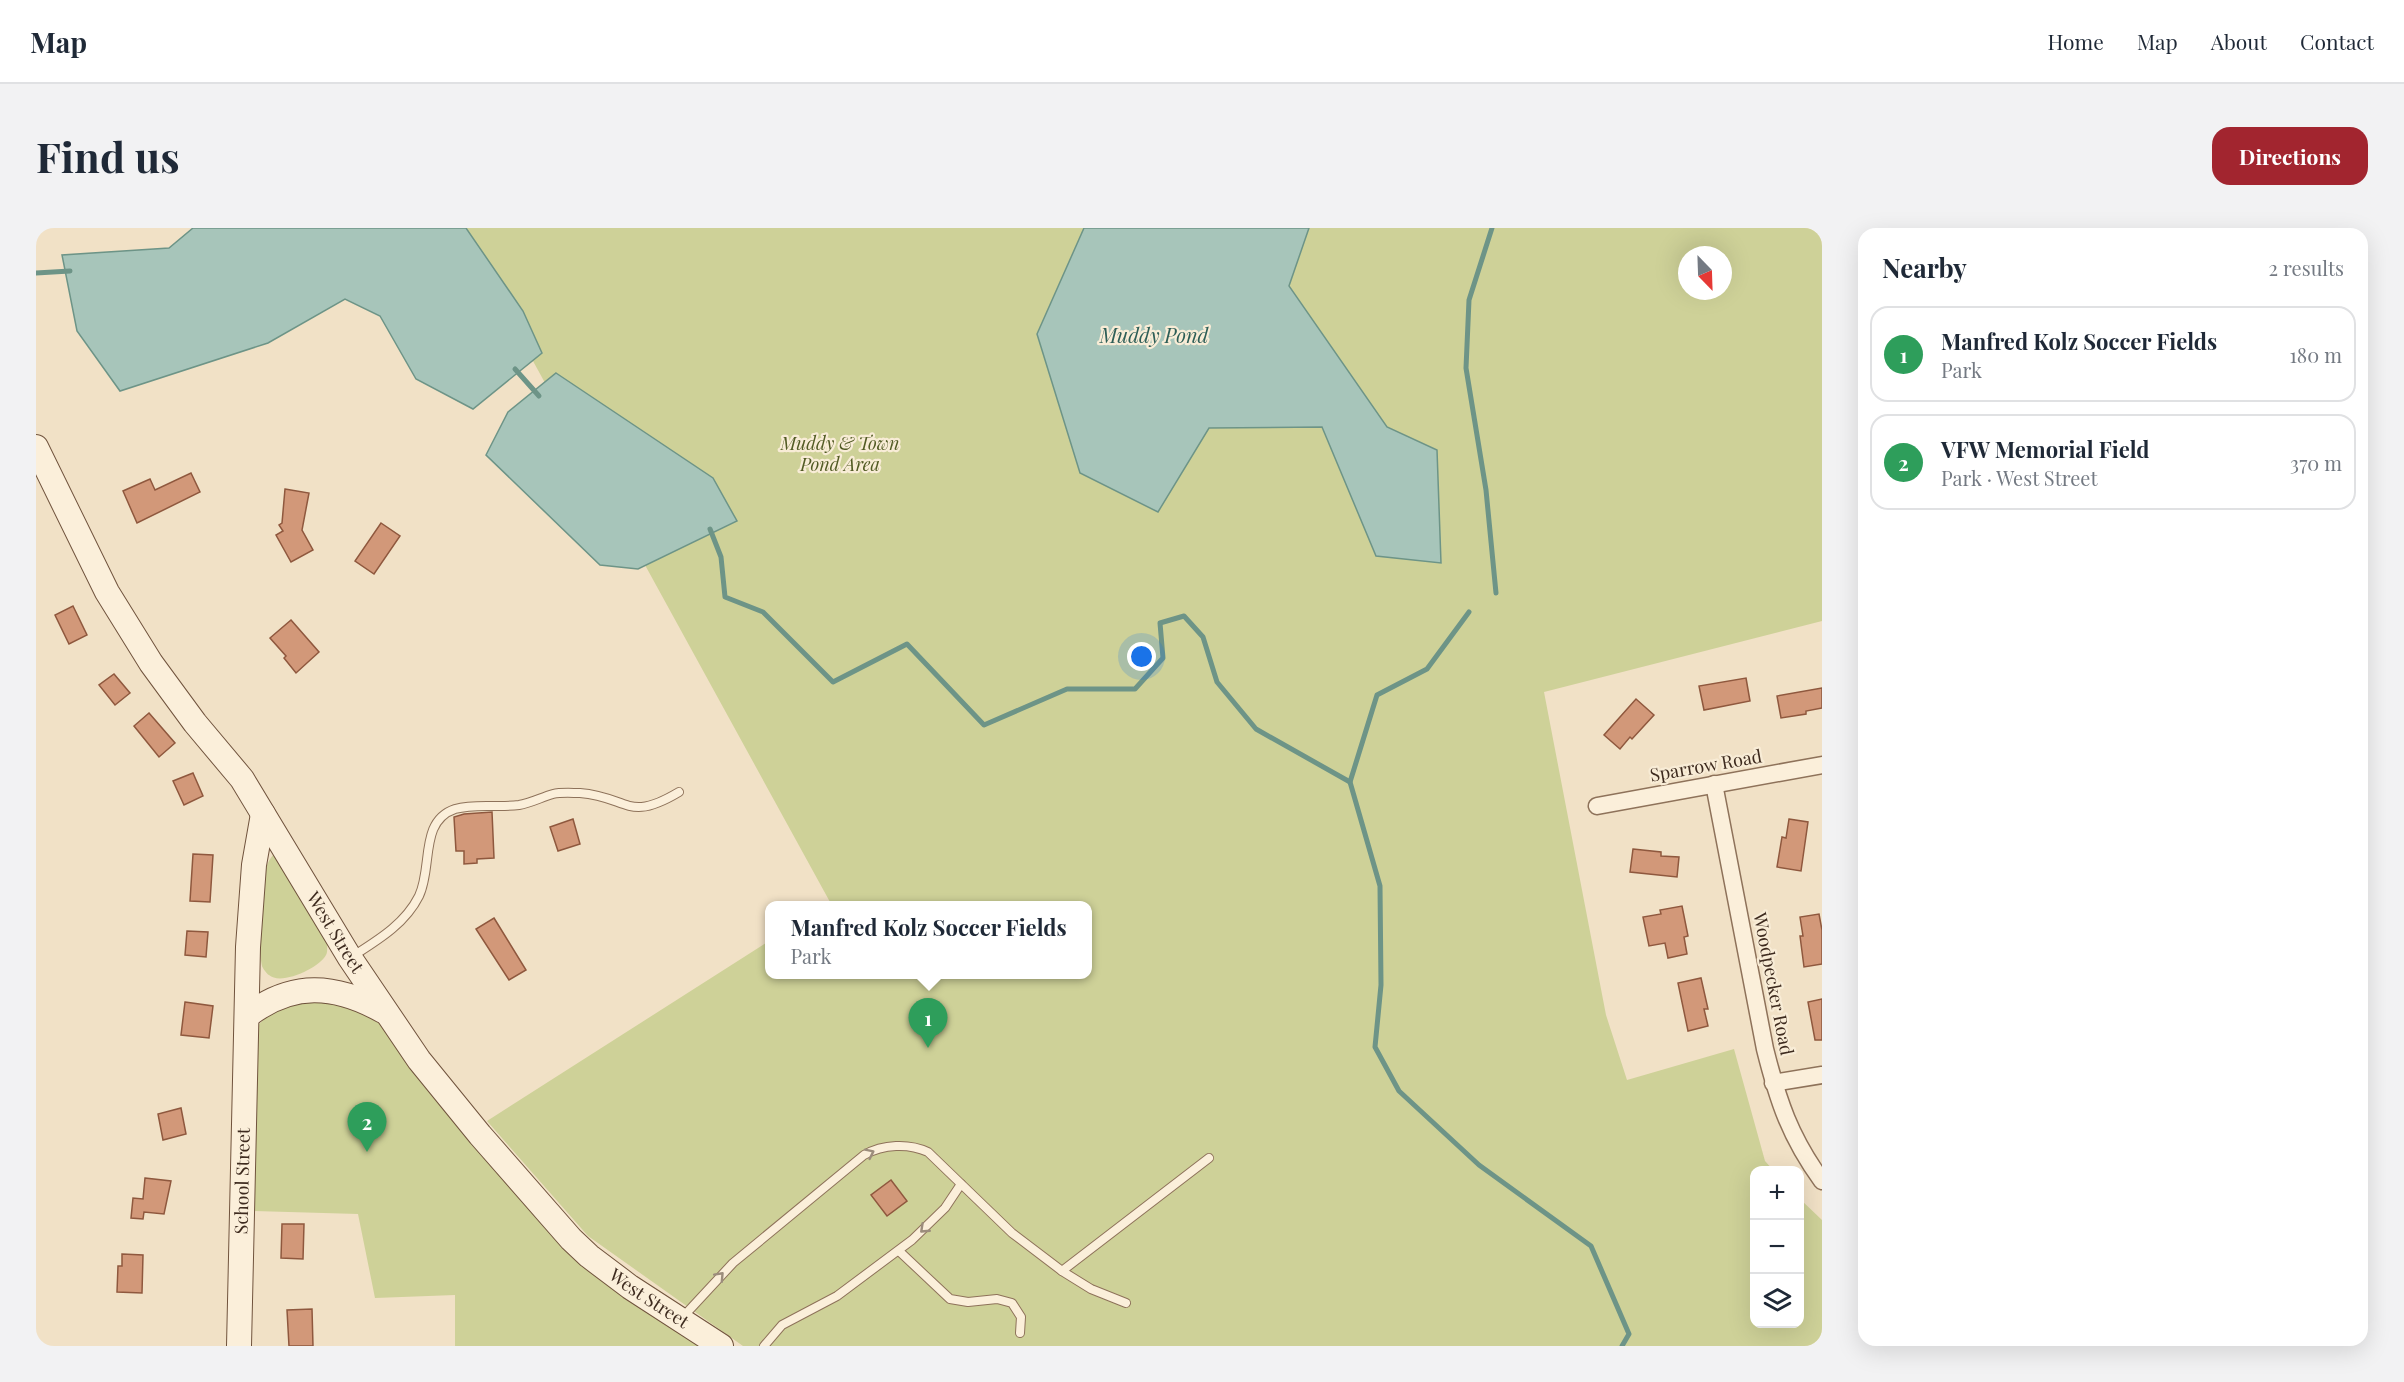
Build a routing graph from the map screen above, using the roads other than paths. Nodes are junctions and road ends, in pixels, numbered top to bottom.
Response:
1 (36, 447) edge
2 (1822, 765) edge
3 (1714, 784) junction
4 (679, 792) dead end
5 (1597, 806) dead end
6 (263, 814) junction
7 (350, 958) junction
8 (385, 1012) junction
9 (247, 1016) junction
10 (1822, 1075) edge
11 (1773, 1083) junction
12 (1209, 1158) dead end
13 (1822, 1181) edge
14 (961, 1184) junction
15 (899, 1251) junction
16 (1062, 1271) junction
17 (1126, 1304) dead end
18 (681, 1320) junction
19 (1020, 1333) dead end
20 (239, 1346) edge
21 (721, 1346) edge
22 (764, 1346) edge

1 - 6 street, West Street
2 - 3 street, Sparrow Road
3 - 5 street, Sparrow Road
3 - 11 street, Woodpecker Road
4 - 7 lane
6 - 7 street, West Street
6 - 9 street, School Street
7 - 8 street, West Street
8 - 9 street
8 - 18 street, West Street
9 - 20 street, School Street
10 - 11 street
11 - 13 street, Woodpecker Road
12 - 16 lane
14 -> 15 lane
14 - 16 lane
18 -> 14 lane
15 - 19 lane
15 - 22 lane
16 - 17 lane
18 - 21 street, West Street

